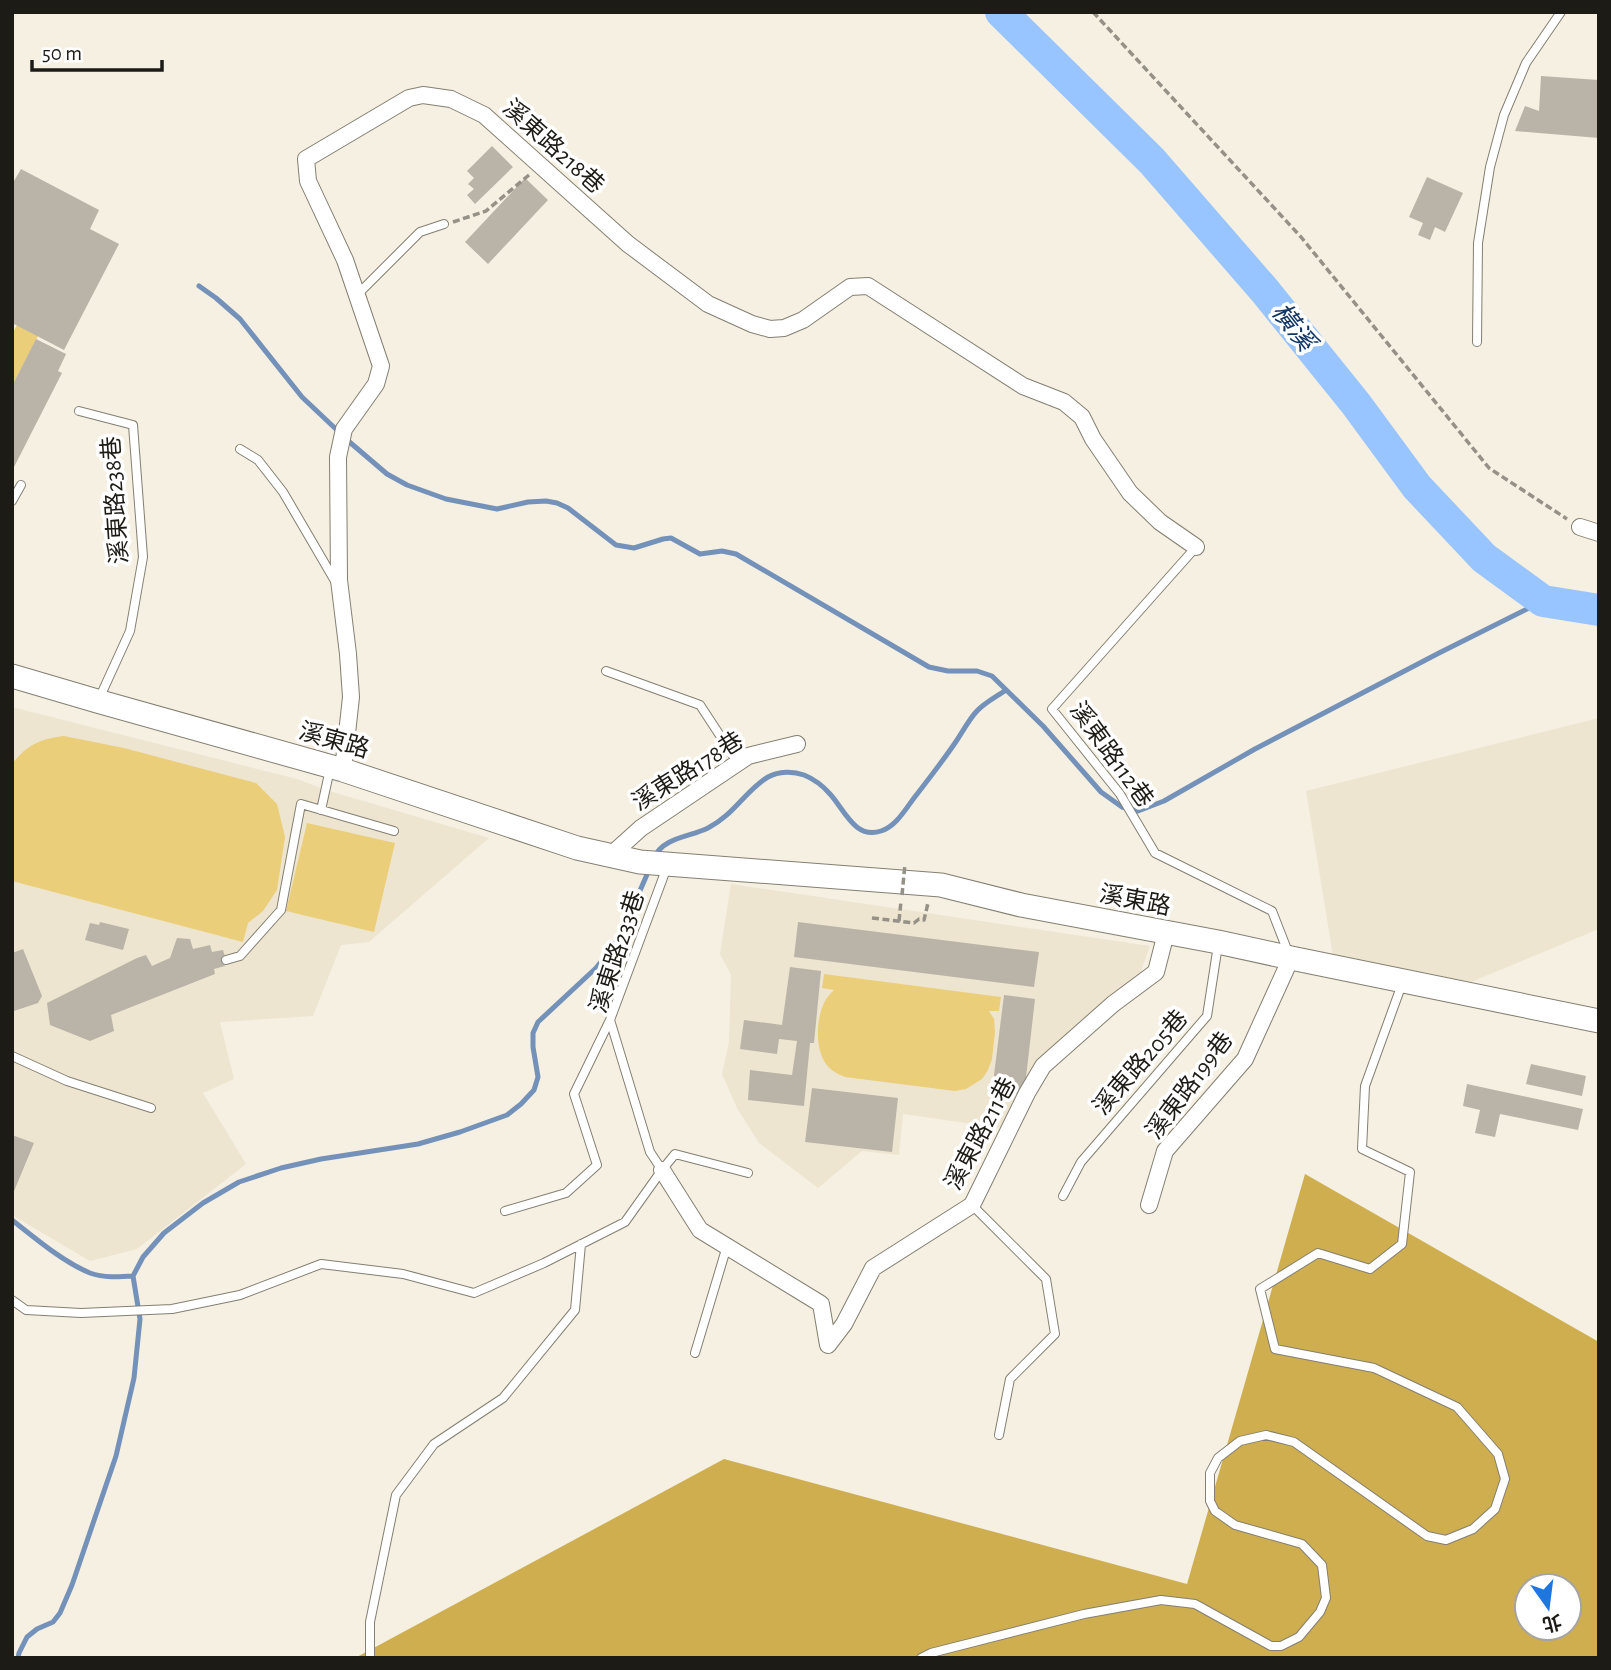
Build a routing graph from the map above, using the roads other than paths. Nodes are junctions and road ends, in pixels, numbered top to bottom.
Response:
1 (1561, 12) edge
2 (444, 224) road end
3 (357, 295) junction
4 (1477, 342) dead end
5 (79, 411) dead end
6 (240, 449) dead end
7 (21, 485) dead end
8 (12, 501) edge
9 (1580, 527) road end
10 (1599, 533) edge
11 (1196, 547) joint
12 (340, 590) junction
13 (606, 671) dead end
14 (12, 676) edge
15 (97, 701) junction
16 (797, 744) dead end
17 (738, 763) junction
18 (337, 768) junction
19 (321, 810) junction
20 (394, 831) dead end
21 (611, 855) junction
22 (655, 863) junction
23 (1166, 933) junction
24 (1219, 942) junction
25 (1291, 958) junction
26 (226, 960) dead end
27 (1403, 981) junction
28 (610, 1020) junction
29 (1599, 1021) edge
30 (12, 1056) edge
31 (151, 1108) dead end
32 (662, 1170) junction
33 (748, 1173) dead end
34 (1063, 1196) dead end
35 (972, 1205) junction
36 (1149, 1205) dead end
37 (505, 1211) dead end
38 (581, 1244) junction
39 (727, 1246) junction
40 (12, 1300) edge
41 (695, 1353) dead end
42 (999, 1435) dead end
43 (370, 1658) edge
44 (921, 1658) edge

1 - 4 lane
2 - 3 lane
3 - 11 street, 溪東路218巷
3 - 12 street, 溪東路218巷
5 - 15 lane, 溪東路238巷
6 - 12 lane
7 - 8 lane
9 - 10 street
11 - 25 lane, 溪東路112巷
12 - 18 street, 溪東路218巷
13 - 17 lane
14 - 15 main road, 溪東路
15 - 18 main road, 溪東路
16 - 17 street, 溪東路178巷
17 - 21 street, 溪東路178巷
18 - 19 lane
18 - 21 main road, 溪東路
19 - 20 lane
19 - 26 lane
21 - 22 main road, 溪東路
22 - 23 main road, 溪東路
22 - 28 lane, 溪東路233巷
23 - 24 main road, 溪東路
23 - 35 street, 溪東路211巷
24 - 25 main road, 溪東路
24 - 34 lane, 溪東路205巷
25 - 27 main road, 溪東路
25 - 36 street, 溪東路199巷
27 - 29 main road, 溪東路
27 - 44 lane
28 - 32 lane, 溪東路233巷
28 - 37 lane
30 - 31 lane
32 - 33 lane
32 - 38 lane
32 - 39 street, 溪東路211巷
35 - 39 street, 溪東路211巷
35 - 42 lane
38 - 40 lane
38 - 43 lane
39 - 41 lane

